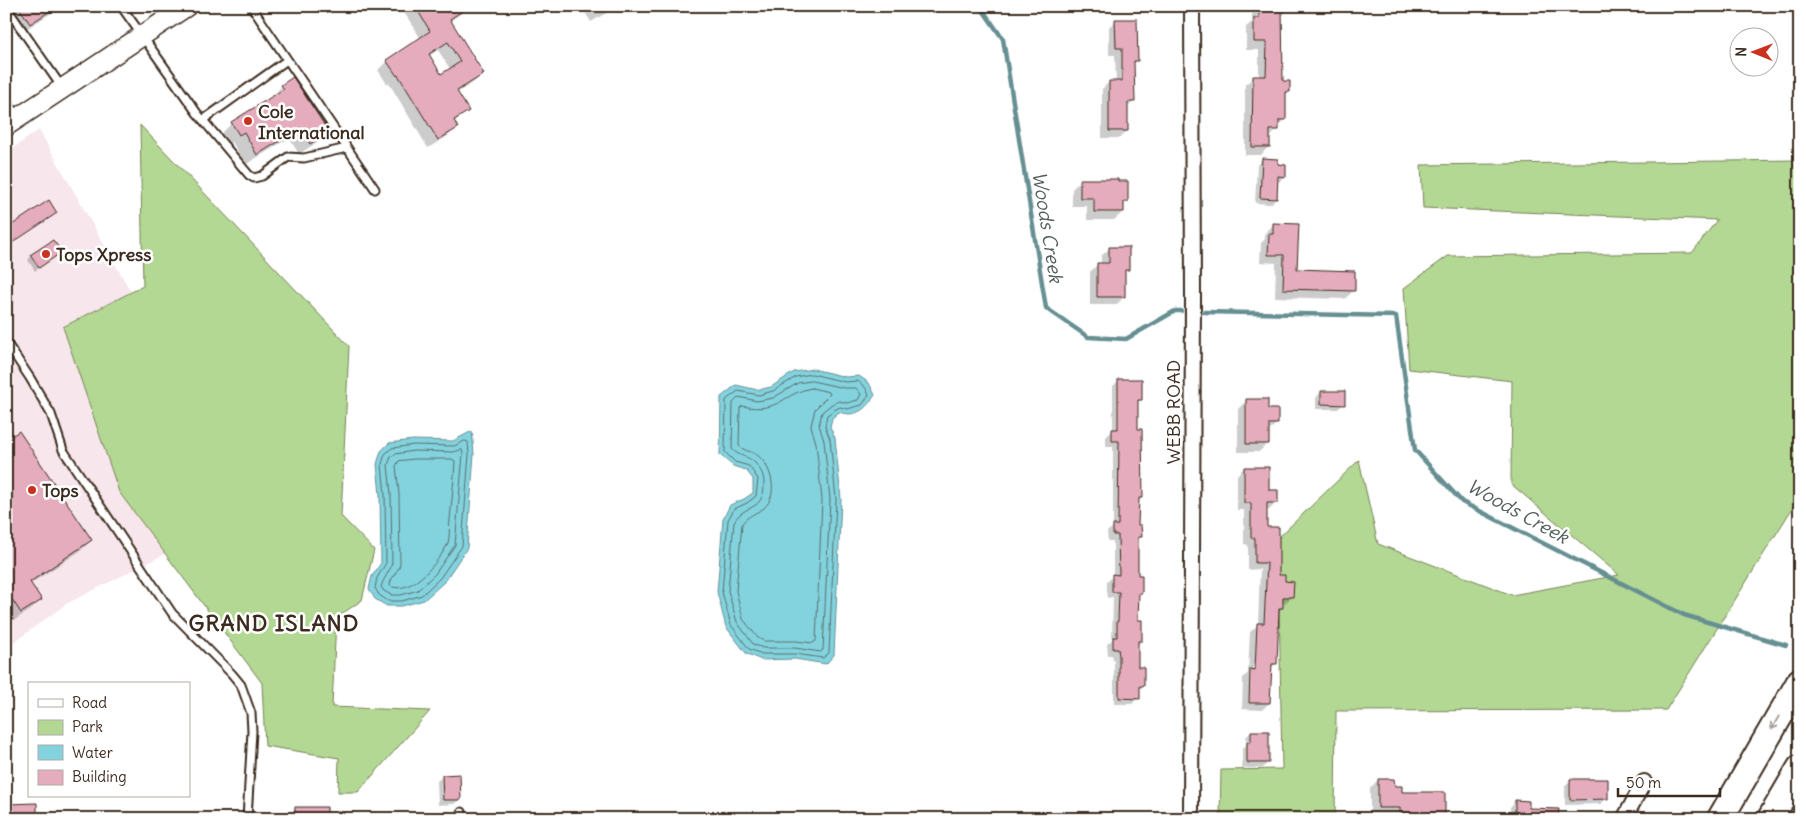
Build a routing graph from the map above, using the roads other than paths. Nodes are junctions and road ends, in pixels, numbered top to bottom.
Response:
1 (121, 6) edge
2 (187, 6) edge
3 (250, 6) edge
4 (1192, 6) edge
5 (6, 7) edge
6 (141, 37) junction
7 (287, 60) junction
8 (63, 89) junction
9 (6, 100) edge
10 (203, 120) junction
11 (12, 123) edge
12 (348, 148) junction
13 (375, 189) dead end
14 (6, 342) edge
15 (1800, 681) edge
16 (1800, 768) edge
17 (1644, 782) dead end
18 (247, 819) edge
19 (1191, 819) edge
20 (1624, 819) edge
21 (1720, 819) edge
22 (1770, 819) edge

1 - 6 lane
2 - 6 main road
3 - 7 lane
4 - 19 street, WEBB ROAD
5 - 8 lane
6 - 8 main road
6 - 10 lane
7 - 10 lane
7 - 12 lane
8 - 11 main road
9 - 11 lane
10 - 12 lane
12 - 13 lane
14 - 18 lane
15 -> 21 highway
16 - 22 highway
17 - 20 street

